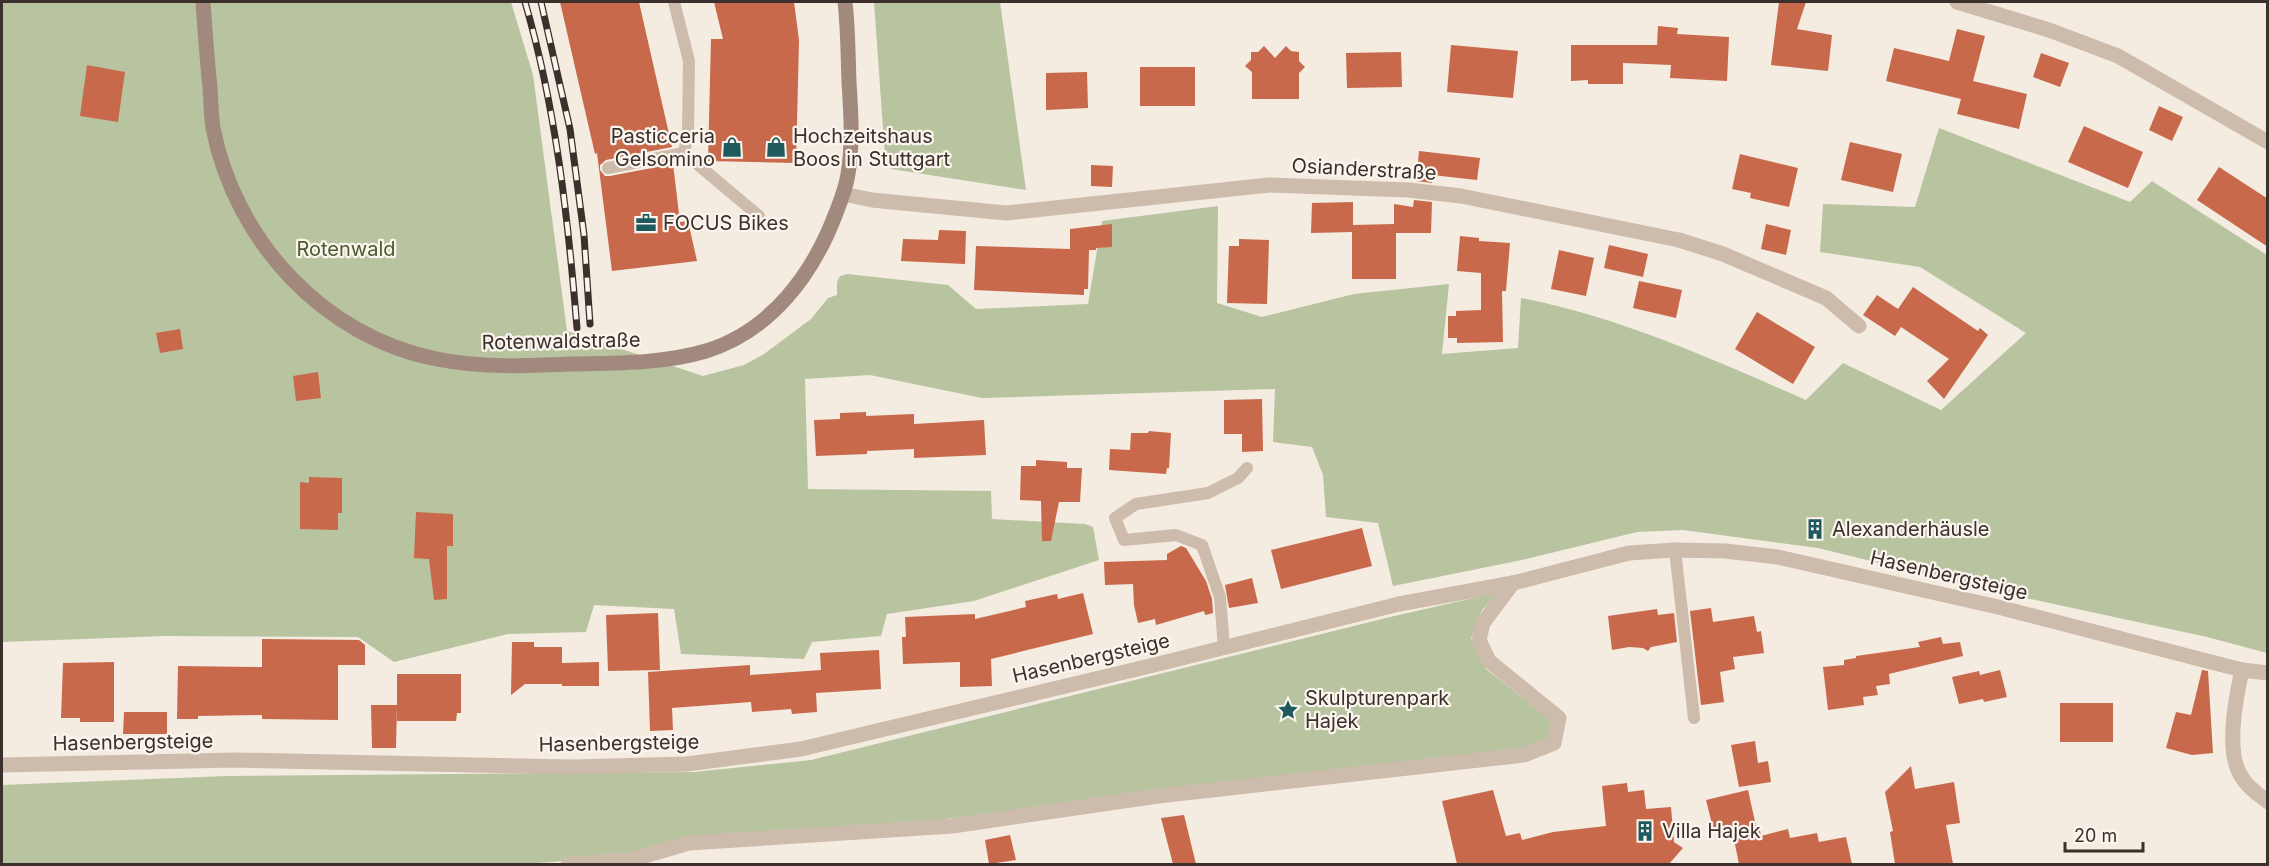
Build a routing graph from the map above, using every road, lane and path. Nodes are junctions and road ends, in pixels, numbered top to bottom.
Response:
1 (203, 2) edge
2 (674, 2) edge
3 (845, 2) edge
4 (1957, 2) edge
5 (2268, 142) edge
6 (684, 153) junction
7 (608, 168) dead end
8 (843, 194) junction
9 (759, 216) dead end
10 (1859, 326) dead end
11 (1247, 468) dead end
12 (1675, 550) junction
13 (1513, 583) junction
14 (1224, 648) junction
15 (2242, 669) junction
16 (2268, 673) edge
17 (1694, 718) dead end
18 (2, 765) edge
19 (2268, 802) edge
20 (568, 864) edge

1 - 8 main road, Rotenwaldstraße
2 - 6 lane
3 - 8 main road, Rotenwaldstraße
4 - 5 street
6 - 7 lane
6 - 9 lane
8 - 10 street, Osianderstraße
11 - 14 lane
12 - 13 street, Hasenbergsteige
12 - 15 street, Hasenbergsteige
12 - 17 lane
13 - 14 street, Hasenbergsteige
13 - 20 street
14 - 18 street, Hasenbergsteige
15 - 16 street, Hasenbergsteige
15 - 19 street

